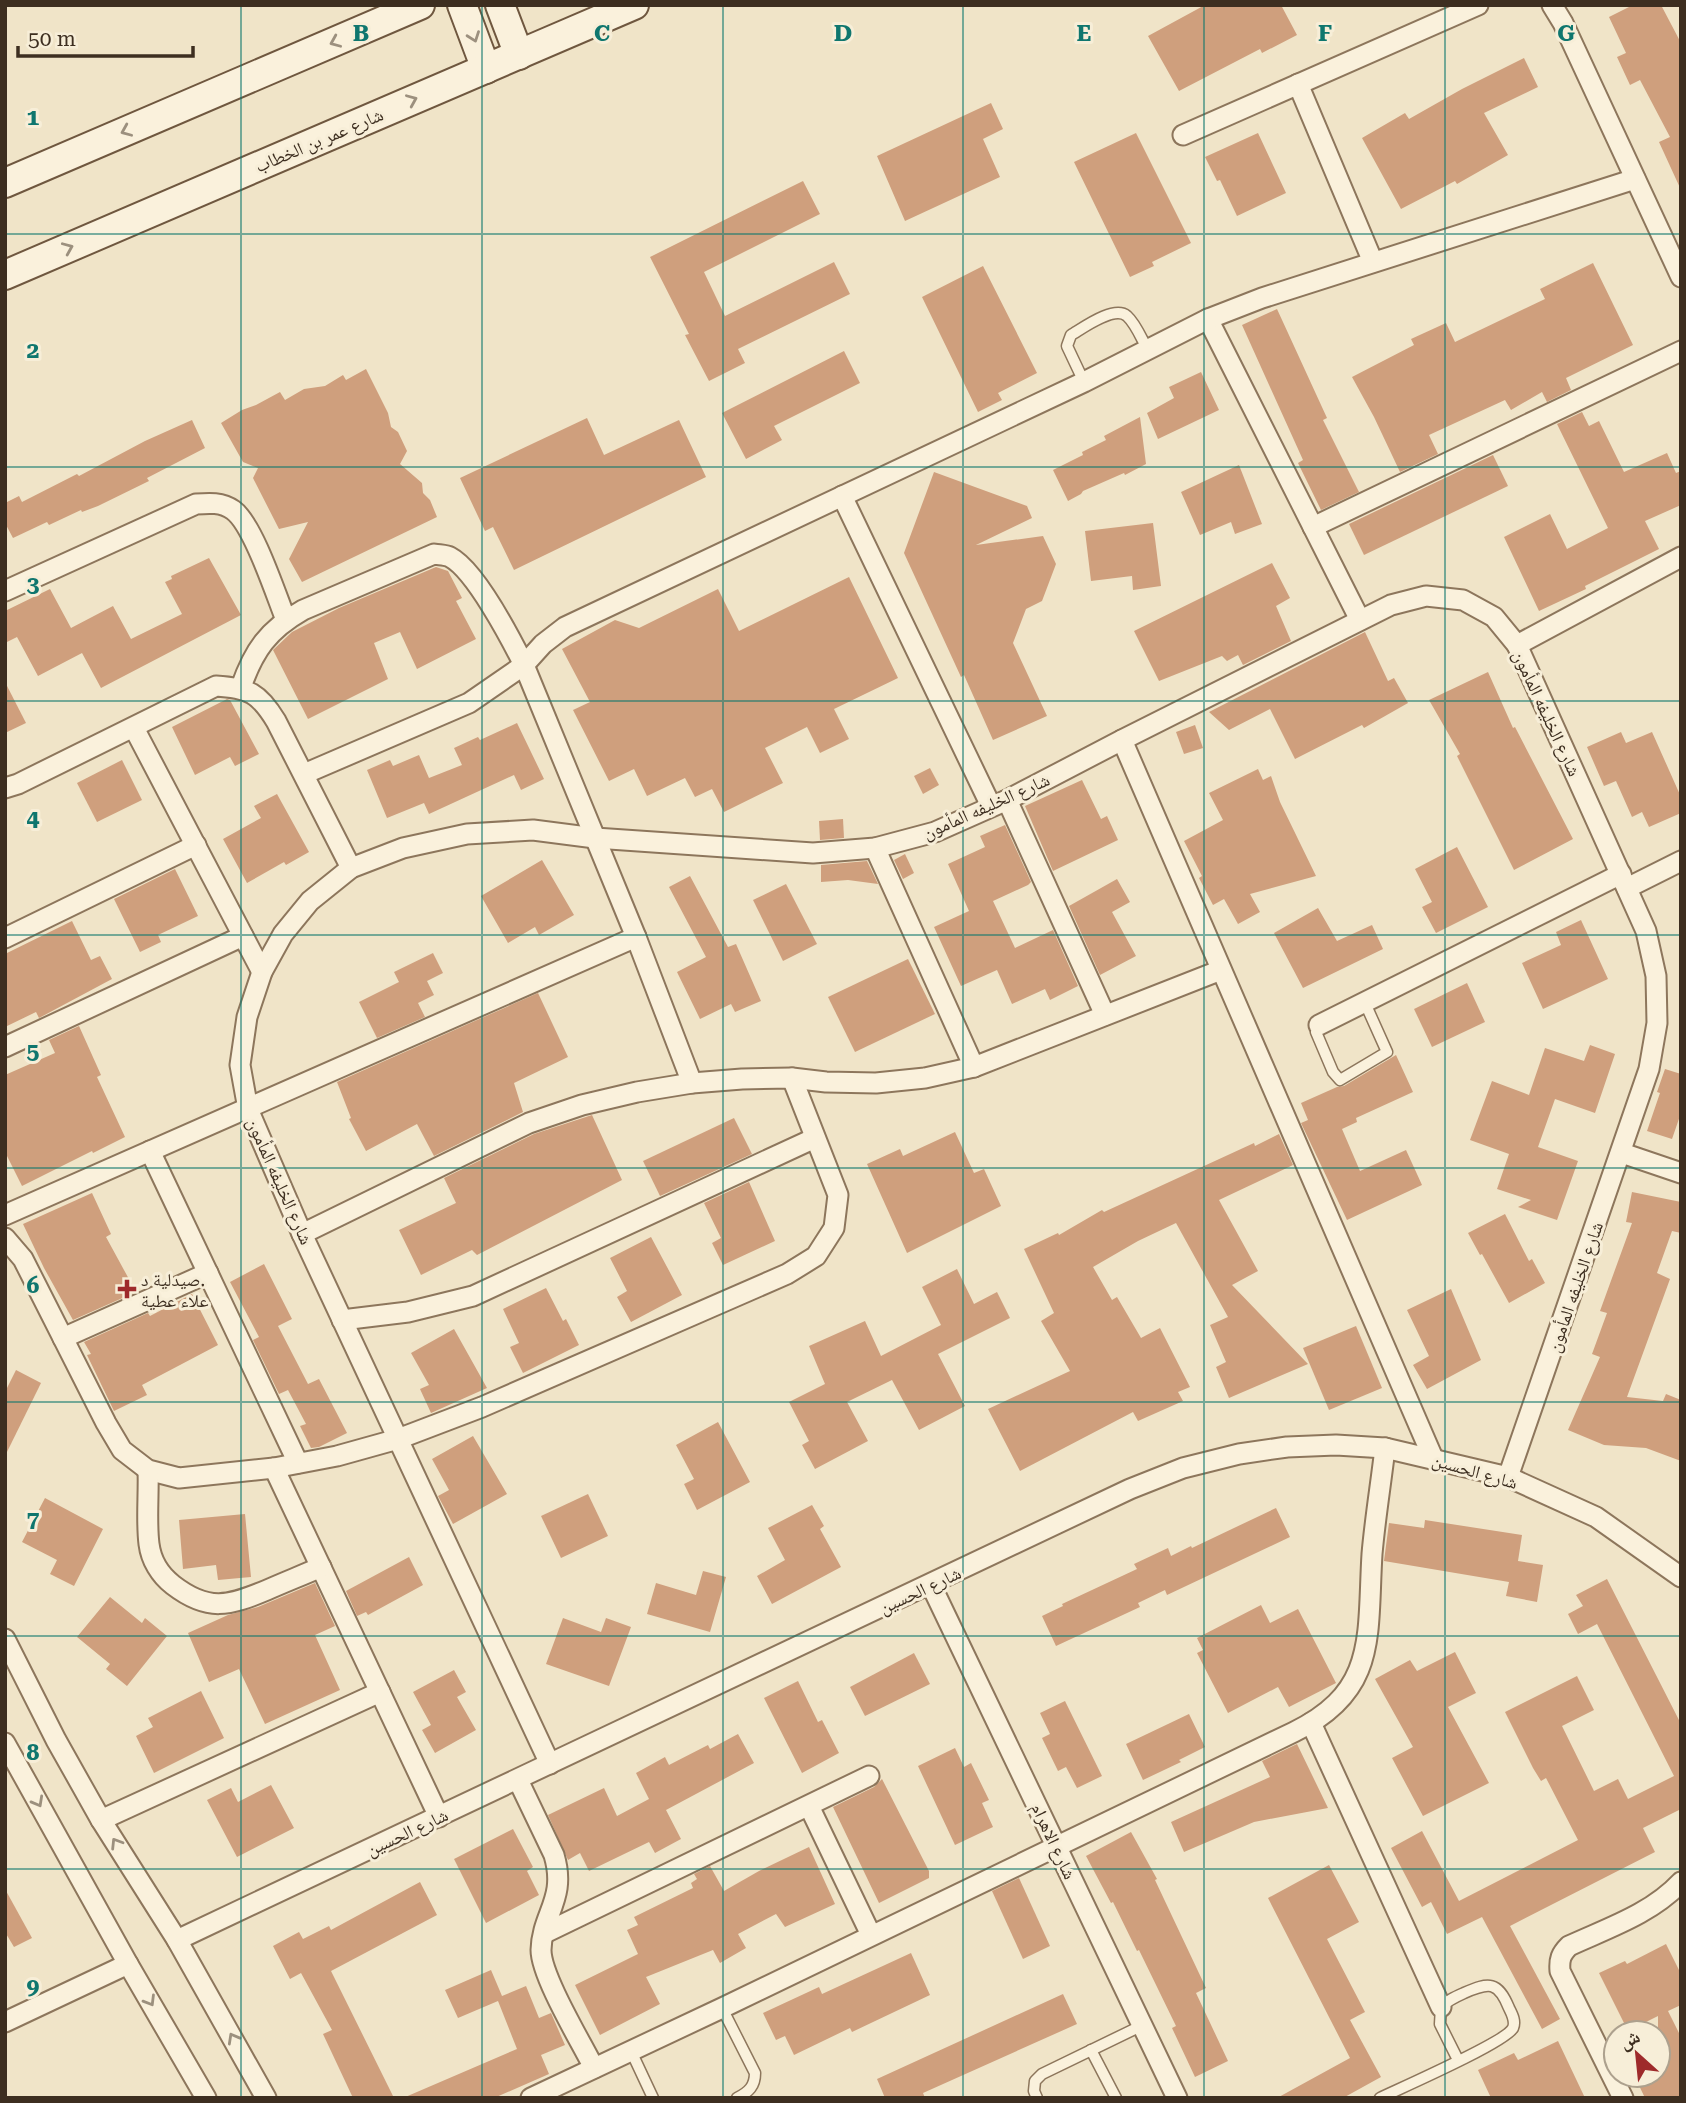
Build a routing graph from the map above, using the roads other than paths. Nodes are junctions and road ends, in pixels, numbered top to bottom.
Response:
1 (421, 5) edge
2 (462, 5) edge
3 (500, 5) edge
4 (634, 5) edge
5 (1478, 5) edge
6 (1552, 5) edge
7 (519, 55) junction
8 (486, 69) junction
9 (1298, 84) junction
10 (1183, 135) dead end
11 (1635, 179) junction
12 (5, 183) edge
13 (1373, 262) junction
14 (5, 275) edge
15 (1681, 277) edge
16 (1208, 319) junction
17 (1148, 350) junction
18 (1681, 351) edge
19 (1084, 382) junction
20 (842, 496) junction
21 (1313, 527) junction
22 (1681, 557) edge
23 (5, 591) edge
24 (286, 620) junction
25 (1360, 620) junction
26 (1517, 645) junction
27 (524, 665) junction
28 (241, 687) junction
29 (134, 728) junction
30 (1122, 740) junction
31 (304, 774) junction
32 (5, 788) edge
33 (999, 803) junction
34 (595, 838) junction
35 (195, 845) junction
36 (875, 848) junction
37 (1681, 861) edge
38 (351, 868) junction
39 (1624, 881) junction
40 (243, 936) junction
41 (636, 937) junction
42 (5, 938) edge
43 (1221, 970) junction
44 (262, 972) junction
45 (1365, 1003) junction
46 (1105, 1015) junction
47 (1319, 1025) joint
48 (5, 1047) edge
49 (974, 1067) junction
50 (792, 1078) junction
51 (692, 1083) junction
52 (248, 1109) junction
53 (815, 1138) junction
54 (150, 1151) junction
55 (1622, 1153) junction
56 (1681, 1173) edge
57 (5, 1215) edge
58 (302, 1234) junction
59 (5, 1238) edge
60 (208, 1273) junction
61 (342, 1320) junction
62 (63, 1338) junction
63 (398, 1439) junction
64 (1385, 1447) junction
65 (1433, 1458) junction
66 (299, 1463) junction
67 (274, 1468) junction
68 (148, 1469) junction
69 (1508, 1477) junction
70 (321, 1567) junction
71 (1679, 1574) edge
72 (931, 1585) junction
73 (5, 1639) edge
74 (380, 1692) junction
75 (1311, 1723) junction
76 (5, 1743) edge
77 (550, 1764) junction
78 (869, 1776) dead end
79 (518, 1780) junction
80 (809, 1806) junction
81 (439, 1817) junction
82 (101, 1820) junction
83 (1055, 1845) junction
84 (1681, 1882) edge
85 (545, 1933) junction
86 (871, 1935) junction
87 (177, 1940) junction
88 (128, 1964) junction
89 (1441, 2007) junction
90 (722, 2008) junction
91 (5, 2022) edge
92 (1143, 2025) junction
93 (1091, 2050) junction
94 (631, 2051) junction
95 (1458, 2060) junction
96 (594, 2068) junction
97 (206, 2098) edge
98 (266, 2098) edge
99 (531, 2098) edge
100 (653, 2098) edge
101 (737, 2098) edge
102 (1037, 2098) edge
103 (1116, 2098) edge
104 (1177, 2098) edge
105 (1380, 2098) edge
106 (1623, 2098) edge

1 -> 12 street
2 -> 8 street
3 - 7 street
4 - 7 street, شارع عمر بن الخطاب
5 - 9 street
6 - 11 street
7 - 8 street, شارع عمر بن الخطاب
14 -> 8 street, شارع عمر بن الخطاب
9 - 10 street
9 - 13 street
11 - 13 street
11 - 15 street
13 - 16 street
16 - 17 street
16 - 21 street
17 - 19 street
17 - 19 lane
18 - 21 street
19 - 20 street
20 - 27 street
20 - 33 street
21 - 25 street
22 - 26 street
23 - 24 street
24 - 27 street
24 - 28 street
25 - 26 street, شارع الخليفه المأمون
25 - 30 street, شارع الخليفه المأمون
26 - 39 street, شارع الخليفه المأمون
27 - 31 street
27 - 34 street
28 - 29 street
28 - 31 street
29 - 32 street
29 - 35 street
30 - 33 street, شارع الخليفه المأمون
30 - 43 street
31 - 38 street
33 - 36 street, شارع الخليفه المأمون
33 - 46 street
34 - 36 street, شارع الخليفه المأمون
34 - 38 street, شارع الخليفه المأمون
34 - 41 street
35 - 40 street
35 - 42 street
36 - 49 street
37 - 39 street
38 - 44 street, شارع الخليفه المأمون
39 - 45 street
39 - 55 street, شارع الخليفه المأمون
40 - 44 street
40 - 48 street
41 - 51 street
41 - 52 street
43 - 46 street
43 - 65 street
44 - 52 street, شارع الخليفه المأمون
45 - 47 street
45 - 47 lane
46 - 49 street
49 - 50 street
50 - 51 street
50 - 53 street
51 - 58 street
52 - 54 street
52 - 58 street, شارع الخليفه المأمون
53 - 61 street
53 - 63 street
54 - 57 street
54 - 60 street
55 - 56 street
55 - 69 street, شارع الخليفه المأمون
58 - 61 street, شارع الخليفه المأمون
59 - 62 street
60 - 62 street
60 - 66 street
61 - 63 street, شارع الخليفه المأمون
62 - 68 street
63 - 66 street
63 - 77 street, شارع الخليفه المأمون
64 - 65 street, شارع الحسين
64 - 72 street, شارع الحسين
64 - 75 street
65 - 69 street, شارع الحسين
66 - 67 street
67 - 68 street
67 - 70 street
68 - 70 street
69 - 71 street, شارع الحسين
70 - 74 street
72 - 77 street, شارع الحسين
72 - 83 street, شارع الاهرام
73 - 82 street
74 - 81 street
74 - 82 street
75 - 83 street
75 - 89 street
76 -> 88 street
77 - 79 street, شارع الحسين
78 - 80 street
79 - 81 street, شارع الحسين
79 - 85 street
80 - 85 street
80 - 86 street
81 - 87 street, شارع الحسين
87 -> 82 street
83 - 86 street
83 - 92 street, شارع الاهرام
84 - 106 street
85 - 96 street
86 - 90 street
98 -> 87 street
88 - 91 street
88 -> 97 street
89 - 95 lane
89 - 95 lane
90 - 94 street
90 - 101 lane
92 - 93 lane
92 - 104 street, شارع الاهرام
93 - 102 lane
93 - 103 lane
94 - 96 street
94 - 100 lane
95 - 105 lane
96 - 99 street

